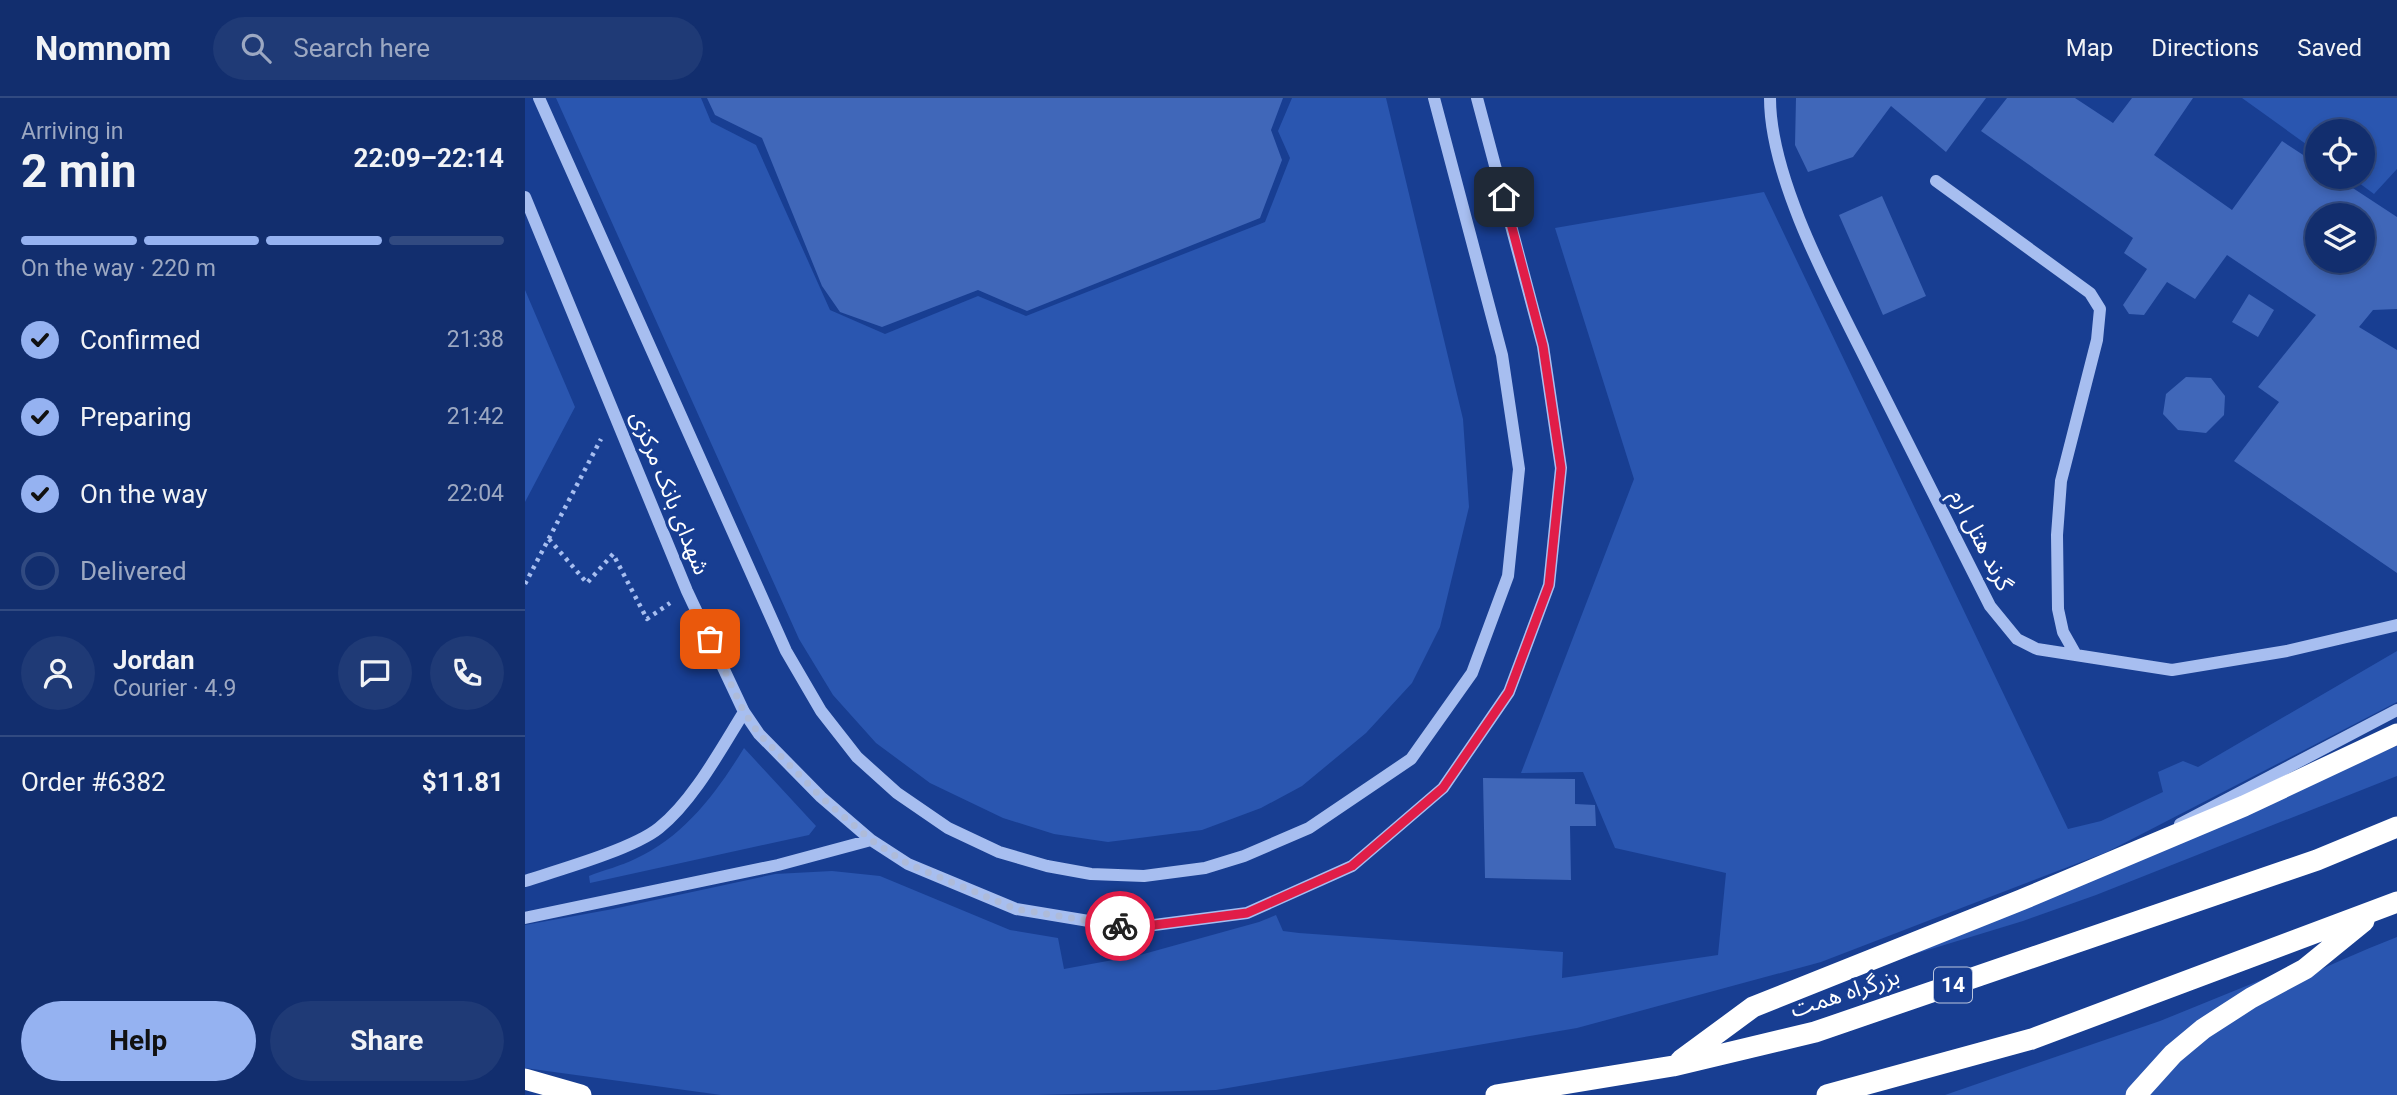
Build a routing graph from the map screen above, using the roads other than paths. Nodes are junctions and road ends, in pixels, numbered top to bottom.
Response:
1 (539, 98) edge
2 (1434, 98) edge
3 (1477, 98) edge
4 (1770, 98) edge
5 (1936, 181) dead end
6 (525, 197) edge
7 (2397, 625) edge
8 (2076, 655) junction
9 (2397, 710) edge
10 (744, 712) junction
11 (2397, 734) edge
12 (2397, 827) edge
13 (871, 840) junction
14 (2133, 851) junction
15 (525, 881) edge
16 (2388, 905) edge
17 (525, 918) edge
18 (1673, 1066) junction
19 (525, 1079) edge
20 (581, 1095) edge
21 (1496, 1095) edge
22 (1827, 1095) edge
23 (2136, 1095) edge

1 - 2 street, شهدای بانک مرکزی
3 - 13 street, شهدای بانک مرکزی
4 - 8 street, گرند هتل ارم
5 - 8 street
6 - 10 street, شهدای بانک مرکزی
7 - 8 street, گرند هتل ارم
9 - 14 street
10 - 13 street, شهدای بانک مرکزی
10 - 15 street
11 - 14 highway
12 - 18 highway, بزرگراه همت / 14
13 - 17 street
14 - 18 highway
16 - 22 highway
16 - 23 highway
18 - 21 highway, بزرگراه همت / 14
19 - 20 highway

